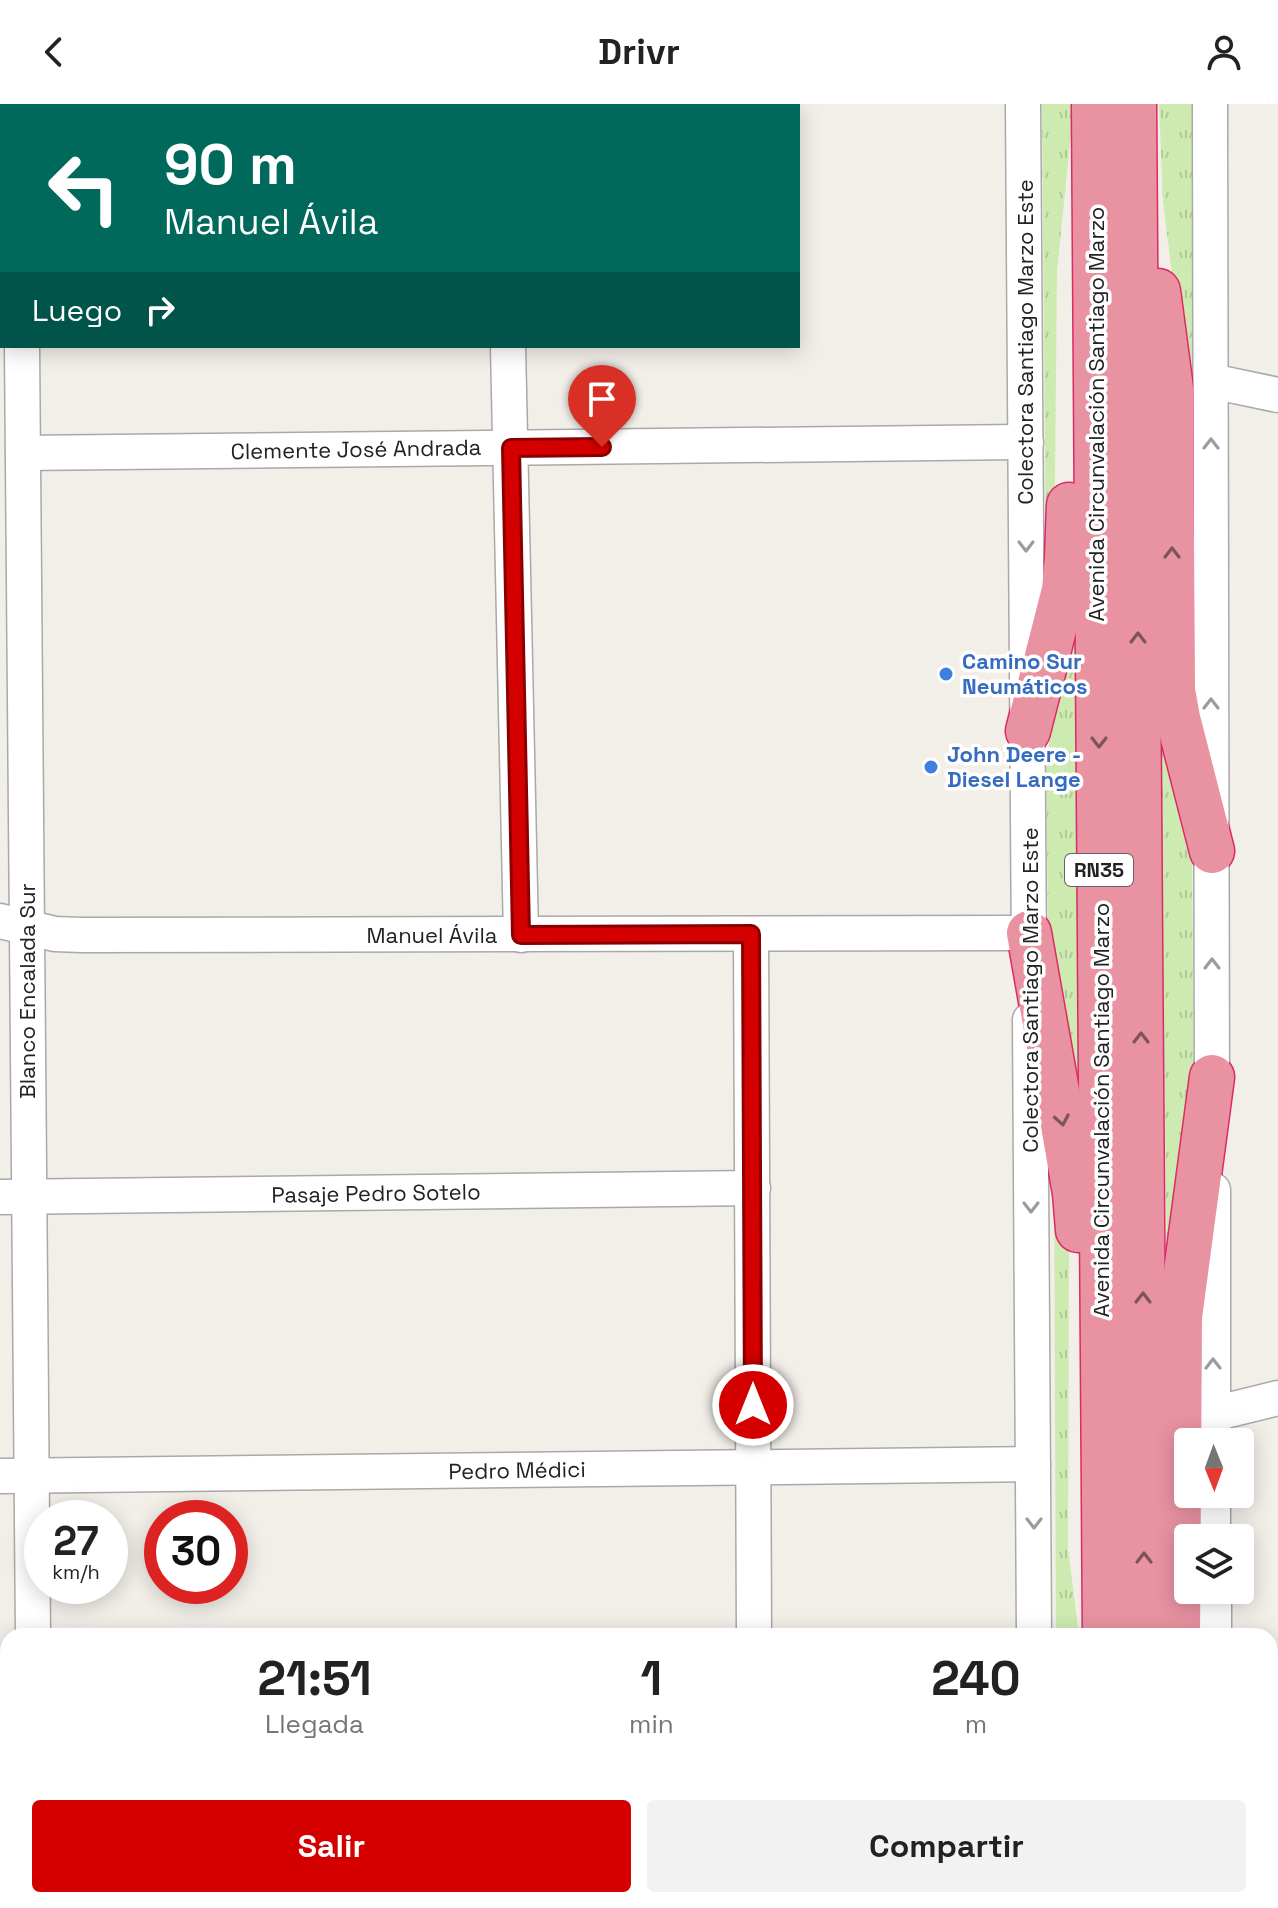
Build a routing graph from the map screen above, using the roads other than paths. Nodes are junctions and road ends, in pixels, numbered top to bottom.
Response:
1 (1023, 104) edge
2 (1092, 104) edge
3 (1134, 104) edge
4 (1210, 104) edge
5 (1135, 148) junction
6 (22, 348) edge
7 (508, 348) edge
8 (1211, 381) junction
9 (1278, 395) edge
10 (1026, 442) junction
11 (511, 448) junction
12 (23, 453) junction
13 (1028, 731) junction
14 (1212, 851) junction
15 (14, 924) edge
16 (1029, 933) junction
17 (751, 934) junction
18 (521, 935) junction
19 (1212, 1077) junction
20 (753, 1188) junction
21 (14, 1197) edge
22 (1278, 1398) edge
23 (1213, 1428) edge
24 (1033, 1464) junction
25 (753, 1467) junction
26 (16, 1476) edge
27 (1214, 1604) edge
28 (32, 1628) edge
29 (754, 1628) edge
30 (1034, 1628) edge
31 (1093, 1628) edge
32 (1105, 1628) edge
33 (1145, 1628) edge
34 (1178, 1628) edge
35 (1214, 1628) edge

1 - 10 street, Colectora Santiago Marzo Este
2 - 13 highway
2 -> 32 highway, Avenida Circunvalación Santiago Marzo / RN35
3 - 5 highway, Avenida Circunvalación Santiago Marzo / RN35
4 - 8 street
14 -> 5 highway
33 -> 5 highway, Avenida Circunvalación Santiago Marzo / RN35
6 - 12 street, Blanco Encalada Sur
7 - 11 street
8 - 9 street
14 -> 8 street
10 - 11 street, Clemente José Andrada
10 -> 13 street, Colectora Santiago Marzo Este
11 - 12 street, Clemente José Andrada
11 - 18 street
12 - 15 street, Blanco Encalada Sur
13 - 16 street, Colectora Santiago Marzo Este
19 -> 14 street
15 - 18 street, Manuel Ávila
15 - 21 street, Blanco Encalada Sur
16 - 17 street, Manuel Ávila
16 -> 24 street, Colectora Santiago Marzo Este
16 -> 31 highway
17 - 18 street, Manuel Ávila
17 - 20 street
23 -> 19 street
19 - 34 highway
20 - 21 street, Pasaje Pedro Sotelo
20 - 25 street
21 - 26 street, Blanco Encalada Sur
22 - 23 street
24 - 25 street, Pedro Médici
24 -> 30 street, Colectora Santiago Marzo Este
25 - 26 street, Pedro Médici
25 - 29 street
26 - 28 street, Blanco Encalada Sur
27 - 35 street

